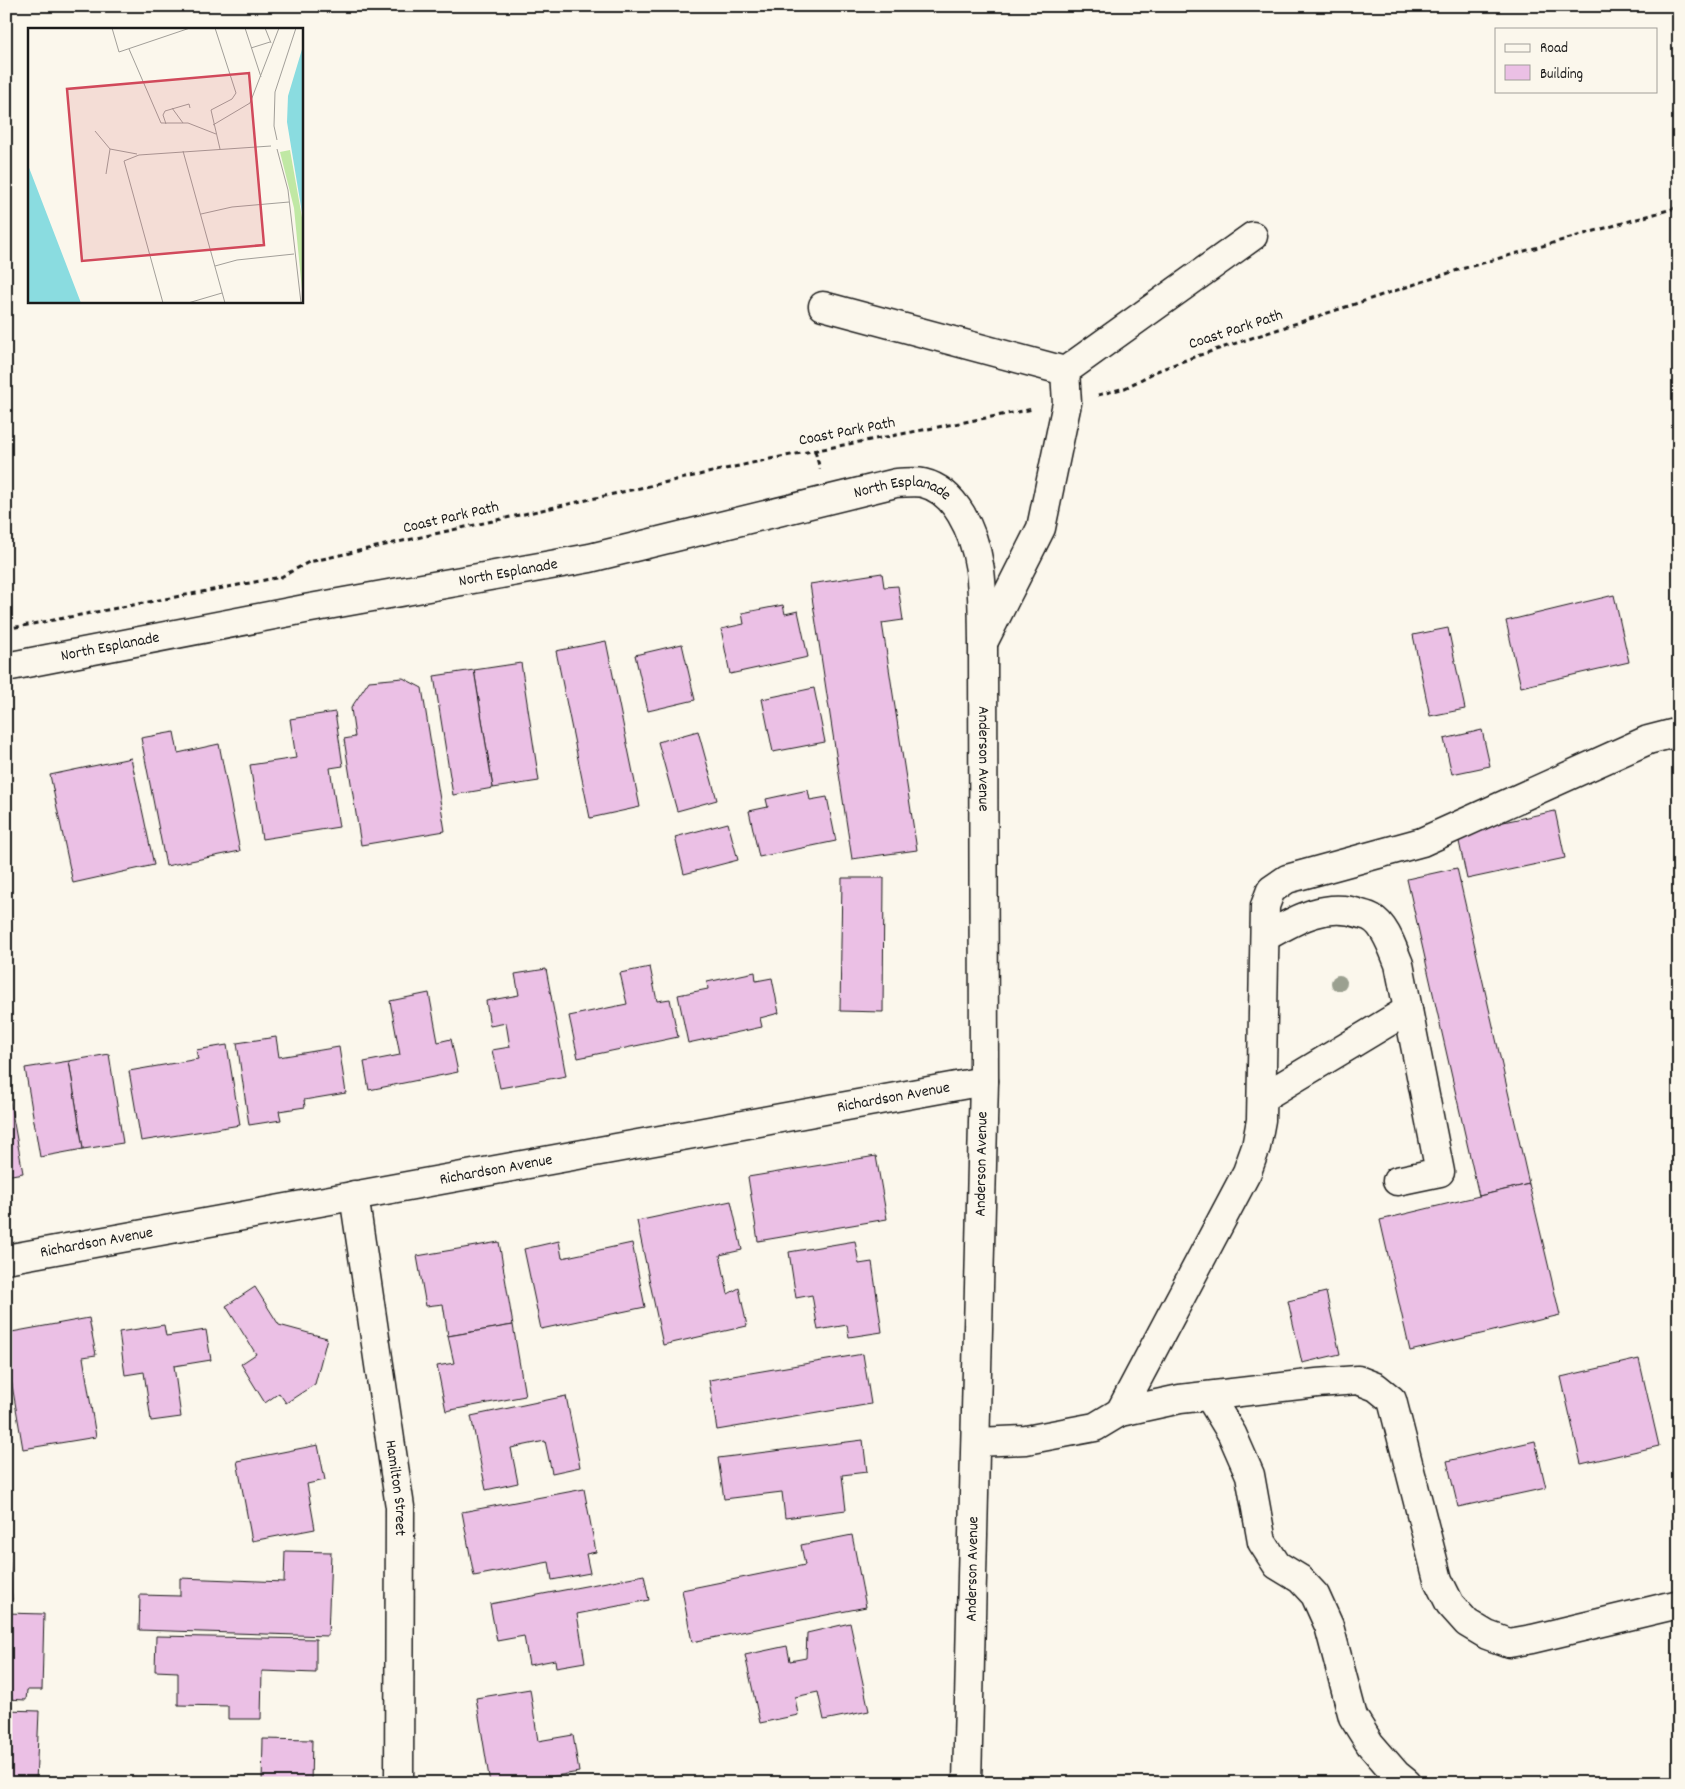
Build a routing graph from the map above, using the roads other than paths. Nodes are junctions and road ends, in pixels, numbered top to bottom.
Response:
1 (1253, 236) dead end
2 (823, 306) dead end
3 (1064, 371) junction
4 (976, 546) joint
5 (983, 642) junction
6 (6, 667) edge
7 (1679, 732) edge
8 (1265, 938) junction
9 (1408, 1010) junction
10 (984, 1081) junction
11 (1262, 1098) junction
12 (1397, 1181) dead end
13 (354, 1195) junction
14 (6, 1259) edge
15 (1209, 1396) junction
16 (1120, 1412) junction
17 (976, 1442) junction
18 (1679, 1604) edge
19 (399, 1783) edge
20 (967, 1783) edge
21 (1407, 1783) edge

1 - 3 street
2 - 3 street
3 - 5 street
4 - 5 street, Anderson Avenue
4 - 6 street, North Esplanade
5 - 10 street, Anderson Avenue
7 - 8 street
8 - 9 street
8 - 11 street
9 - 11 street
9 - 12 street
10 - 13 street, Richardson Avenue
10 - 17 street, Anderson Avenue
11 - 16 street
13 - 14 street, Richardson Avenue
13 - 19 street, Hamilton Street
15 - 16 street
15 - 18 street
15 - 21 street
16 - 17 street
17 - 20 street, Anderson Avenue

